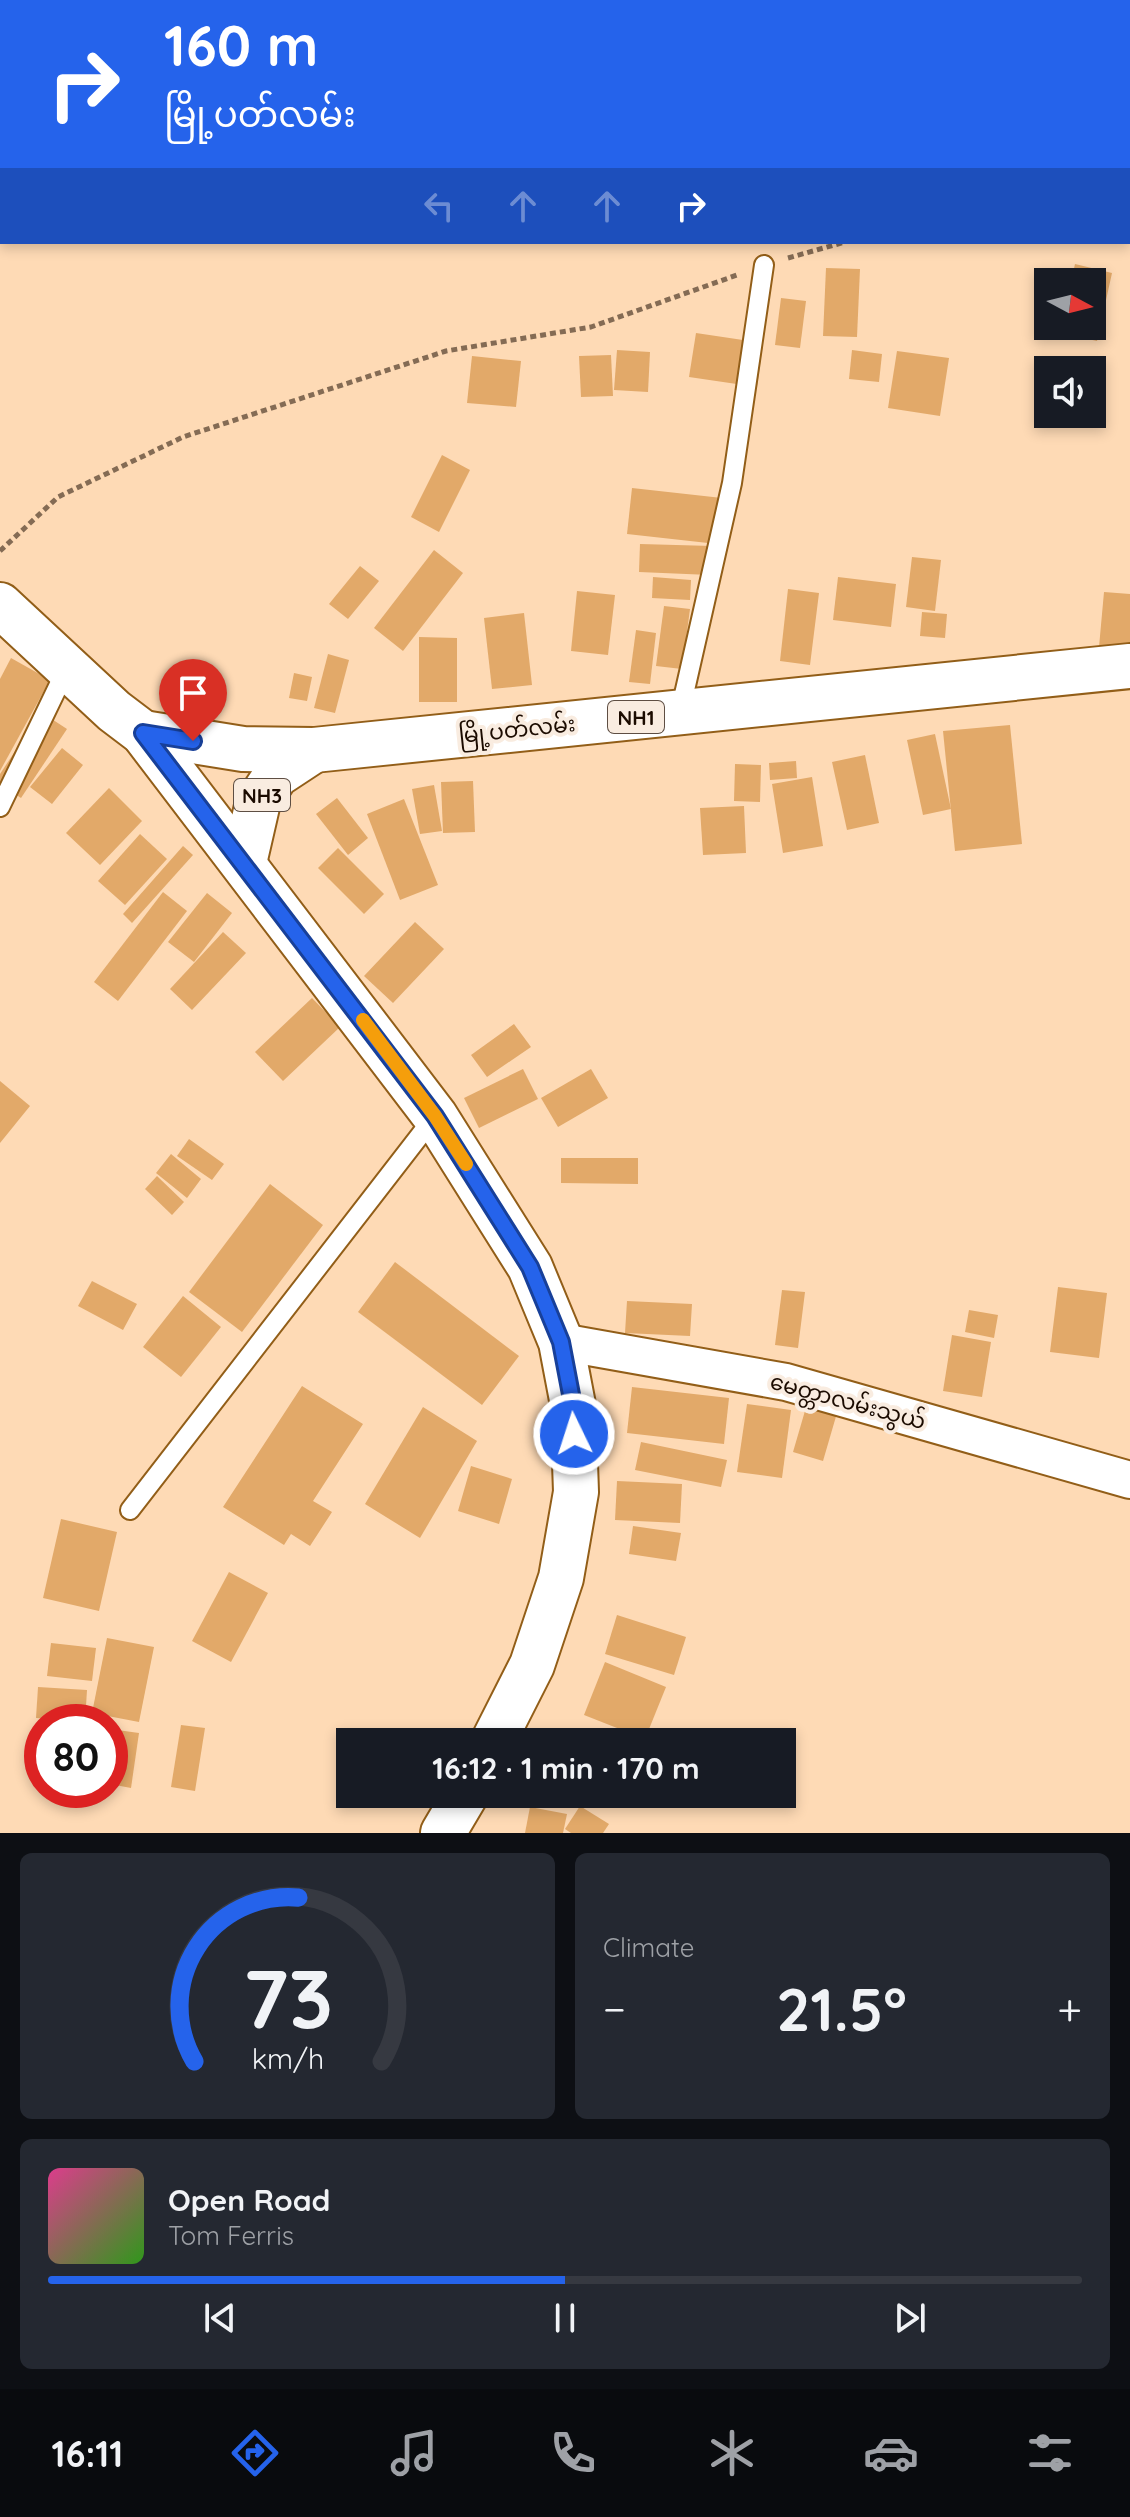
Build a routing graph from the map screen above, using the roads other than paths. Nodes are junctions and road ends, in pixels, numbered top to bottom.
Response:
1 (764, 265) road end
2 (0, 605) edge
3 (68, 665) junction
4 (1130, 666) edge
5 (680, 712) junction
6 (143, 733) junction
7 (314, 750) junction
8 (0, 807) edge
9 (244, 863) junction
10 (435, 1116) junction
11 (561, 1342) junction
12 (1130, 1480) edge
13 (130, 1510) dead end
14 (500, 1728) edge
15 (458, 1808) edge
16 (443, 1833) edge

1 - 5 lane
2 - 3 highway, NH1
3 - 6 highway, NH1
3 - 8 lane
4 - 5 highway, မြို့ပတ်လမ်း / NH1
5 - 7 highway, မြို့ပတ်လမ်း / NH1
6 - 7 highway, မြို့ပတ်လမ်း / NH1
6 - 9 highway, NH3
7 - 9 highway, NH3
9 - 10 highway, NH3
10 - 11 highway, NH3
10 - 13 lane
11 - 12 street, မေတ္တာလမ်းသွယ်
11 - 14 highway, NH3
15 - 16 highway

